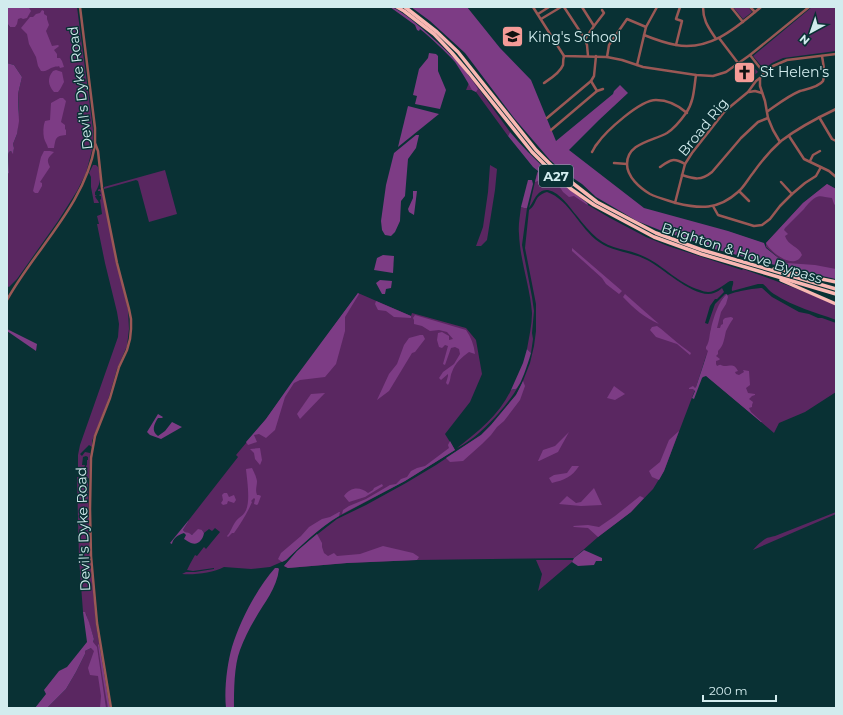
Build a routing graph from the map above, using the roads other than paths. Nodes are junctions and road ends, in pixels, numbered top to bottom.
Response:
1 (80, 7) edge
2 (397, 7) edge
3 (405, 7) edge
4 (533, 7) edge
5 (549, 7) edge
6 (561, 7) edge
7 (564, 7) edge
8 (582, 7) edge
9 (657, 7) edge
10 (680, 7) edge
11 (703, 7) edge
12 (731, 7) edge
13 (750, 7) edge
14 (761, 7) edge
15 (809, 7) edge
16 (602, 10) dead end
17 (755, 12) junction
18 (538, 14) junction
19 (541, 19) junction
20 (743, 22) junction
21 (594, 26) junction
22 (646, 27) junction
23 (644, 35) junction
24 (718, 38) junction
25 (585, 40) junction
26 (676, 45) junction
27 (836, 54) edge
28 (750, 55) junction
29 (564, 56) junction
30 (588, 56) junction
31 (596, 56) junction
32 (822, 56) junction
33 (607, 57) junction
34 (738, 63) junction
35 (637, 65) junction
36 (764, 73) junction
37 (696, 76) junction
38 (760, 78) junction
39 (591, 81) junction
40 (544, 83) dead end
41 (603, 89) dead end
42 (597, 91) junction
43 (748, 92) junction
44 (762, 93) junction
45 (836, 109) edge
46 (768, 111) junction
47 (687, 112) junction
48 (819, 117) junction
49 (547, 118) dead end
50 (768, 118) junction
51 (552, 130) dead end
52 (789, 136) junction
53 (836, 141) edge
54 (95, 142) junction
55 (780, 142) junction
56 (820, 151) dead end
57 (592, 152) dead end
58 (810, 161) junction
59 (93, 163) junction
60 (614, 163) dead end
61 (627, 164) junction
62 (685, 164) junction
63 (99, 167) junction
64 (660, 167) dead end
65 (821, 167) junction
66 (682, 175) junction
67 (836, 177) edge
68 (782, 182) dead end
69 (739, 191) junction
70 (792, 194) junction
71 (749, 201) dead end
72 (675, 203) junction
73 (713, 206) junction
74 (752, 264) junction
75 (765, 273) junction
76 (836, 282) edge
77 (836, 290) edge
78 (836, 294) edge
79 (7, 300) edge
80 (836, 304) edge
81 (111, 708) edge

1 - 54 street, Devil's Dyke Road
2 - 75 highway, Brighton & Hove Bypass / A27
3 - 74 highway, Brighton & Hove Bypass / A27
4 - 18 street
5 - 18 street
6 - 19 street
7 - 25 street
8 - 21 street
9 - 22 street
10 - 26 street
11 - 24 street
12 - 20 street
13 - 17 street
14 - 17 street
15 - 28 street
16 - 21 street
17 - 20 street
18 - 19 street
19 - 29 street
20 - 24 street
21 - 25 street
22 - 23 street
22 - 33 street
23 - 26 street
23 - 35 street
24 - 26 street
24 - 34 street
25 - 30 street
27 - 32 street, Broad Rig
28 - 34 street
28 - 36 street
29 - 30 street
29 - 40 street
30 - 31 street
31 - 33 street
31 - 39 street
32 - 36 street, Broad Rig
32 - 46 street
33 - 35 street
34 - 37 street
35 - 37 street
36 - 38 street, Broad Rig
37 - 47 street
38 - 43 street, Broad Rig
38 - 44 street
39 - 42 street
39 - 49 street
41 - 42 street
42 - 51 street
43 - 44 street
43 - 62 street, Broad Rig
44 - 46 street
45 - 48 street
46 - 50 street
47 - 57 street
47 - 61 street
48 - 52 street
48 - 53 street
50 - 55 street
50 - 66 street
52 - 55 street
52 - 58 street
54 - 59 street
54 - 63 street, Devil's Dyke Road
55 - 69 street
56 - 58 street
58 - 65 street
59 - 63 street, Devil's Dyke Road
59 - 79 street
60 - 61 street
61 - 72 street
62 - 64 street
62 - 66 street, Broad Rig
63 - 81 street, Devil's Dyke Road
65 - 67 street
65 - 70 street
66 - 72 street, Broad Rig
68 - 70 street
69 - 71 street
69 - 73 street
70 - 73 street
72 - 73 street
74 - 76 highway, A27
74 - 77 highway, Brighton & Hove Bypass / A27
75 - 78 highway, Brighton & Hove Bypass / A27
75 - 80 highway, A27

